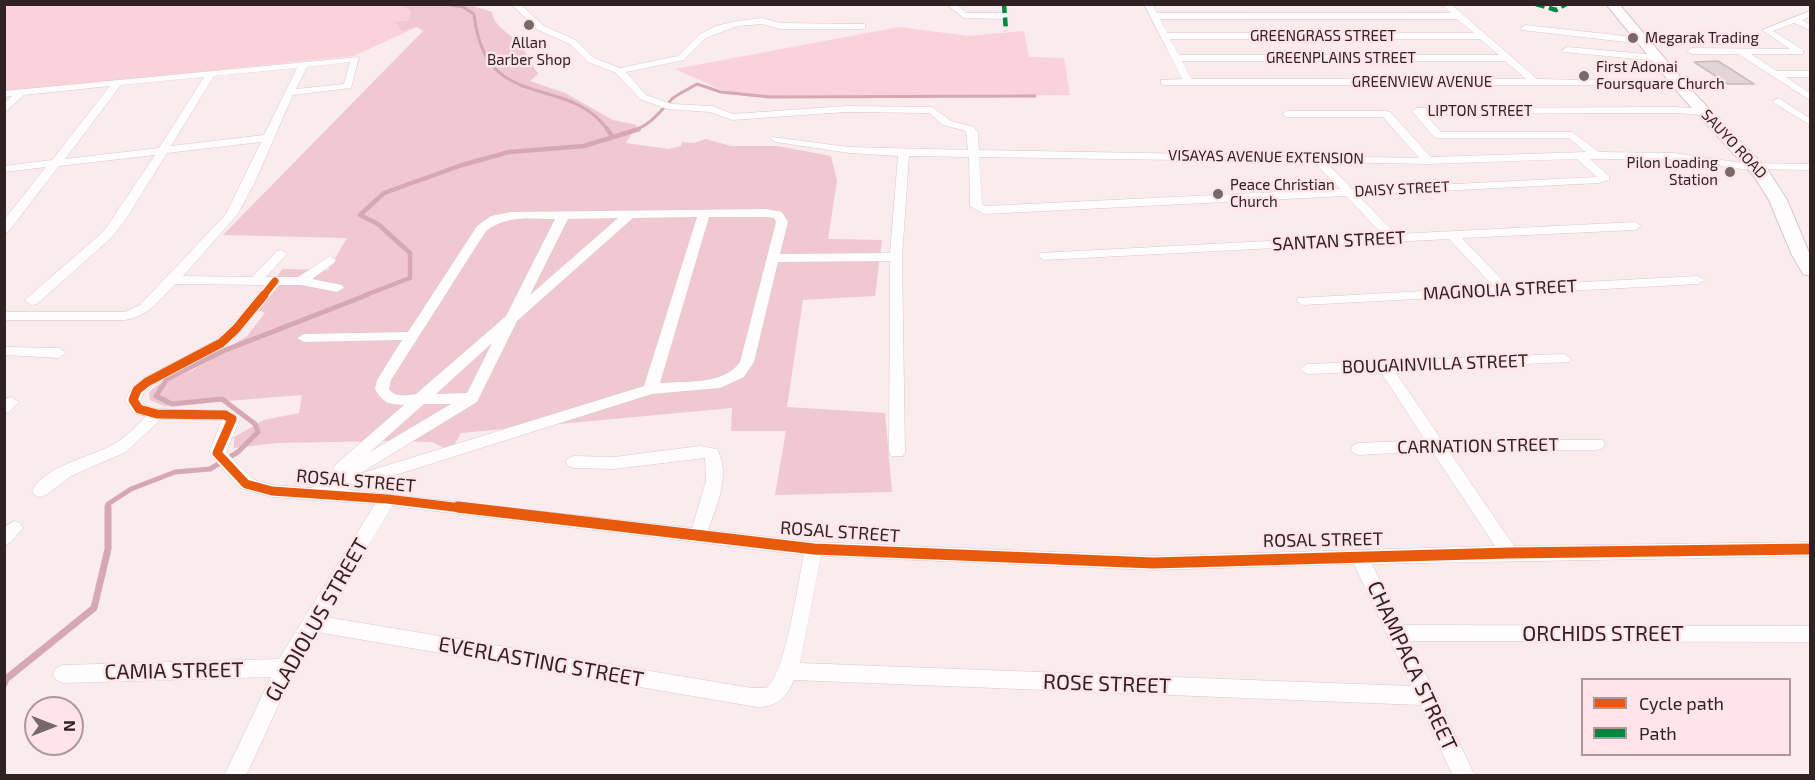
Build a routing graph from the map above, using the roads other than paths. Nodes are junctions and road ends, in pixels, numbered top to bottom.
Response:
1 (515, 4) edge
2 (950, 4) edge
3 (1148, 4) edge
4 (1444, 4) edge
5 (1609, 5) edge
6 (1810, 14) edge
7 (1006, 16) dead end
8 (1154, 16) junction
9 (1458, 16) junction
10 (1794, 19) junction
11 (862, 26) dead end
12 (1525, 28) dead end
13 (1810, 28) edge
14 (1165, 36) junction
15 (1481, 36) junction
16 (1643, 41) junction
17 (1567, 50) dead end
18 (1692, 51) dead end
19 (1741, 52) junction
20 (1176, 58) junction
21 (1506, 58) junction
22 (1657, 58) junction
23 (303, 65) junction
24 (619, 71) junction
25 (1775, 74) junction
26 (1810, 74) edge
27 (210, 75) junction
28 (1164, 82) dead end
29 (1188, 82) junction
30 (1535, 82) junction
31 (117, 84) junction
32 (1680, 85) junction
33 (20, 93) junction
34 (289, 93) junction
35 (4, 94) edge
36 (1810, 99) edge
37 (4, 110) edge
38 (1705, 112) junction
39 (1287, 114) dead end
40 (1810, 122) edge
41 (268, 138) junction
42 (776, 139) dead end
43 (163, 150) junction
44 (904, 153) junction
45 (975, 153) junction
46 (1580, 155) junction
47 (1596, 155) junction
48 (1317, 159) junction
49 (1428, 161) junction
50 (56, 163) junction
51 (1756, 166) junction
52 (1810, 167) edge
53 (4, 169) edge
54 (1349, 192) junction
55 (704, 214) junction
56 (629, 215) junction
57 (563, 216) junction
58 (1635, 226) dead end
59 (4, 229) edge
60 (1452, 235) junction
61 (1393, 238) junction
62 (281, 254) dead end
63 (1044, 256) dead end
64 (896, 257) junction
65 (772, 258) junction
66 (330, 260) dead end
67 (1810, 270) edge
68 (174, 278) junction
69 (1698, 280) dead end
70 (255, 281) junction
71 (275, 281) junction
72 (301, 281) junction
73 (337, 288) dead end
74 (1504, 290) junction
75 (32, 301) dead end
76 (1303, 301) dead end
77 (4, 316) edge
78 (412, 336) junction
79 (304, 338) dead end
80 (4, 351) edge
81 (60, 353) dead end
82 (1564, 359) dead end
83 (1384, 366) junction
84 (1307, 369) dead end
85 (651, 389) junction
86 (472, 398) junction
87 (157, 414) junction
88 (1597, 444) dead end
89 (1437, 445) junction
90 (1359, 449) dead end
91 (897, 452) dead end
92 (574, 462) dead end
93 (40, 492) dead end
94 (312, 495) junction
95 (387, 499) junction
96 (698, 535) junction
97 (814, 549) junction
98 (1810, 549) edge
99 (1509, 553) junction
100 (1359, 556) junction
101 (312, 623) junction
102 (1396, 633) junction
103 (1810, 634) edge
104 (285, 668) junction
105 (788, 671) junction
106 (63, 674) dead end
107 (1426, 696) junction
108 (235, 776) edge
109 (1464, 776) edge

1 - 24 street
2 - 7 street
3 - 8 street
4 - 9 street
5 - 16 main road, SAUYO ROAD
6 - 10 street
8 - 9 street
8 - 14 street
9 - 15 street
10 - 13 street
10 - 19 street
11 - 24 street
12 - 16 street
14 - 15 street, GREENGRASS STREET
14 - 20 street
15 - 21 street
16 - 22 main road, SAUYO ROAD
17 - 22 street
18 - 19 street
19 - 25 street
20 - 21 street, GREENPLAINS STREET
20 - 29 street
21 - 30 street
22 - 32 main road, SAUYO ROAD
23 - 27 street
23 - 34 street
23 - 34 street
24 - 45 street
25 - 26 street
25 - 36 street
27 - 31 street
27 - 43 street
28 - 29 street, GREENVIEW AVENUE
29 - 30 street, GREENVIEW AVENUE
30 - 32 street, GREENVIEW AVENUE
31 - 33 street
31 - 50 street
32 - 38 main road, SAUYO ROAD
33 - 35 street
33 - 37 street
34 - 41 street
36 - 40 street
38 - 47 street, LIPTON STREET
38 - 51 main road, SAUYO ROAD
39 - 49 street
41 - 43 street
41 - 68 street
42 - 44 street, VISAYAS AVENUE EXTENSION
43 - 50 street
43 - 75 street
44 - 45 street, VISAYAS AVENUE EXTENSION
44 - 64 street
45 - 48 street, VISAYAS AVENUE EXTENSION
45 - 54 street, DAISY STREET
46 - 47 street, VISAYAS AVENUE EXTENSION
46 - 49 street, VISAYAS AVENUE EXTENSION
46 - 54 street, DAISY STREET
47 - 51 street, VISAYAS AVENUE EXTENSION
48 - 49 street, VISAYAS AVENUE EXTENSION
48 - 54 street
50 - 53 street
50 - 59 street
51 - 52 street, VISAYAS AVENUE EXTENSION
51 - 67 main road, SAUYO ROAD
54 - 61 street
55 - 56 street
55 - 65 street
55 - 85 street
56 - 57 street
56 - 94 street
57 - 78 street
57 - 86 street
58 - 60 street, SANTAN STREET
60 - 61 street, SANTAN STREET
60 - 74 street
61 - 63 street, SANTAN STREET
62 - 70 street
64 - 65 street
64 - 91 street
65 - 85 street
66 - 72 street
68 - 70 street
68 - 77 street
69 - 74 street, MAGNOLIA STREET
70 - 71 street
71 - 72 street
71 - 87 street
72 - 73 street
74 - 76 street, MAGNOLIA STREET
78 - 79 street
78 - 86 street
80 - 81 street
82 - 83 street, BOUGAINVILLA STREET
83 - 84 street, BOUGAINVILLA STREET
83 - 89 street
85 - 94 street
86 - 94 street
87 - 93 street
87 - 94 street, ROSAL STREET
88 - 89 street, CARNATION STREET
89 - 90 street, CARNATION STREET
89 - 99 street
92 - 96 street
94 - 95 street, ROSAL STREET
95 - 96 street, ROSAL STREET
95 - 101 street, GLADIOLUS STREET
96 - 97 street, ROSAL STREET
97 - 100 street, ROSAL STREET
97 - 105 street
98 - 99 street, ROSAL STREET
99 - 100 street, ROSAL STREET
100 - 102 street, CHAMPACA STREET
101 - 104 street, GLADIOLUS STREET
101 - 105 street, EVERLASTING STREET
102 - 103 street, ORCHIDS STREET
102 - 107 street, CHAMPACA STREET
104 - 106 street, CAMIA STREET
104 - 108 street, GLADIOLUS STREET
105 - 107 street, ROSE STREET
107 - 109 street, CHAMPACA STREET

